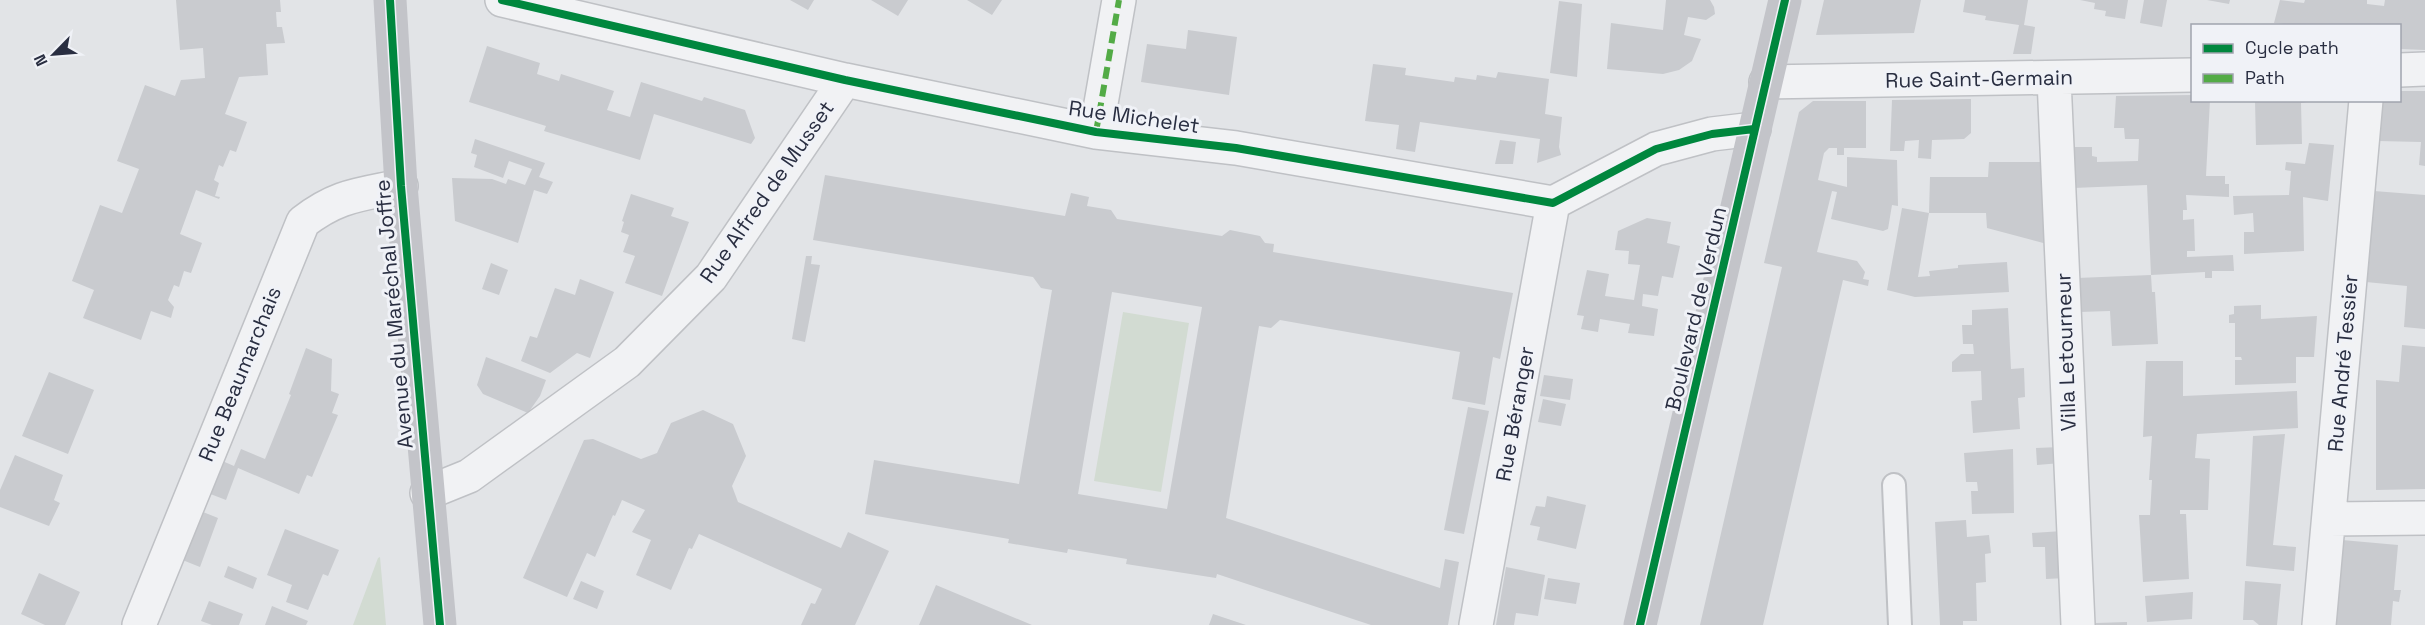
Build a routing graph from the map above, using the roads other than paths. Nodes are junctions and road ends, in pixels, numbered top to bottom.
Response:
1 (390, 0) edge
2 (502, 0) edge
3 (1119, 0) edge
4 (1785, 0) edge
5 (2425, 69) edge
6 (2401, 70) edge
7 (2191, 75) edge
8 (2054, 79) junction
9 (845, 80) junction
10 (1766, 82) junction
11 (2366, 102) edge
12 (1754, 129) junction
13 (1096, 132) junction
14 (401, 186) junction
15 (1553, 203) junction
16 (1894, 485) dead end
17 (427, 493) junction
18 (2425, 518) edge
19 (2329, 519) junction
20 (139, 625) edge
21 (440, 625) edge
22 (1476, 625) edge
23 (1640, 625) edge
24 (1900, 625) edge
25 (2078, 625) edge
26 (2319, 625) edge

1 - 14 street, Avenue du Maréchal Joffre
2 - 9 street, Rue Michelet
3 - 13 street
4 - 10 street, Boulevard de Verdun
5 - 6 street
7 - 8 street, Rue Saint-Germain
8 - 10 street, Rue Saint-Germain
8 - 25 street, Villa Letourneur
9 - 13 street, Rue Michelet
9 - 17 street, Rue Alfred de Musset
10 - 12 street, Boulevard de Verdun
11 - 19 street, Rue André Tessier
12 - 15 street
12 - 23 street, Boulevard de Verdun
13 - 15 street, Rue Michelet
14 - 17 street, Avenue du Maréchal Joffre
14 - 20 street, Rue Beaumarchais
15 - 22 street, Rue Béranger
16 - 24 lane
17 - 21 street, Avenue du Maréchal Joffre
18 - 19 street
19 - 26 street, Rue André Tessier

